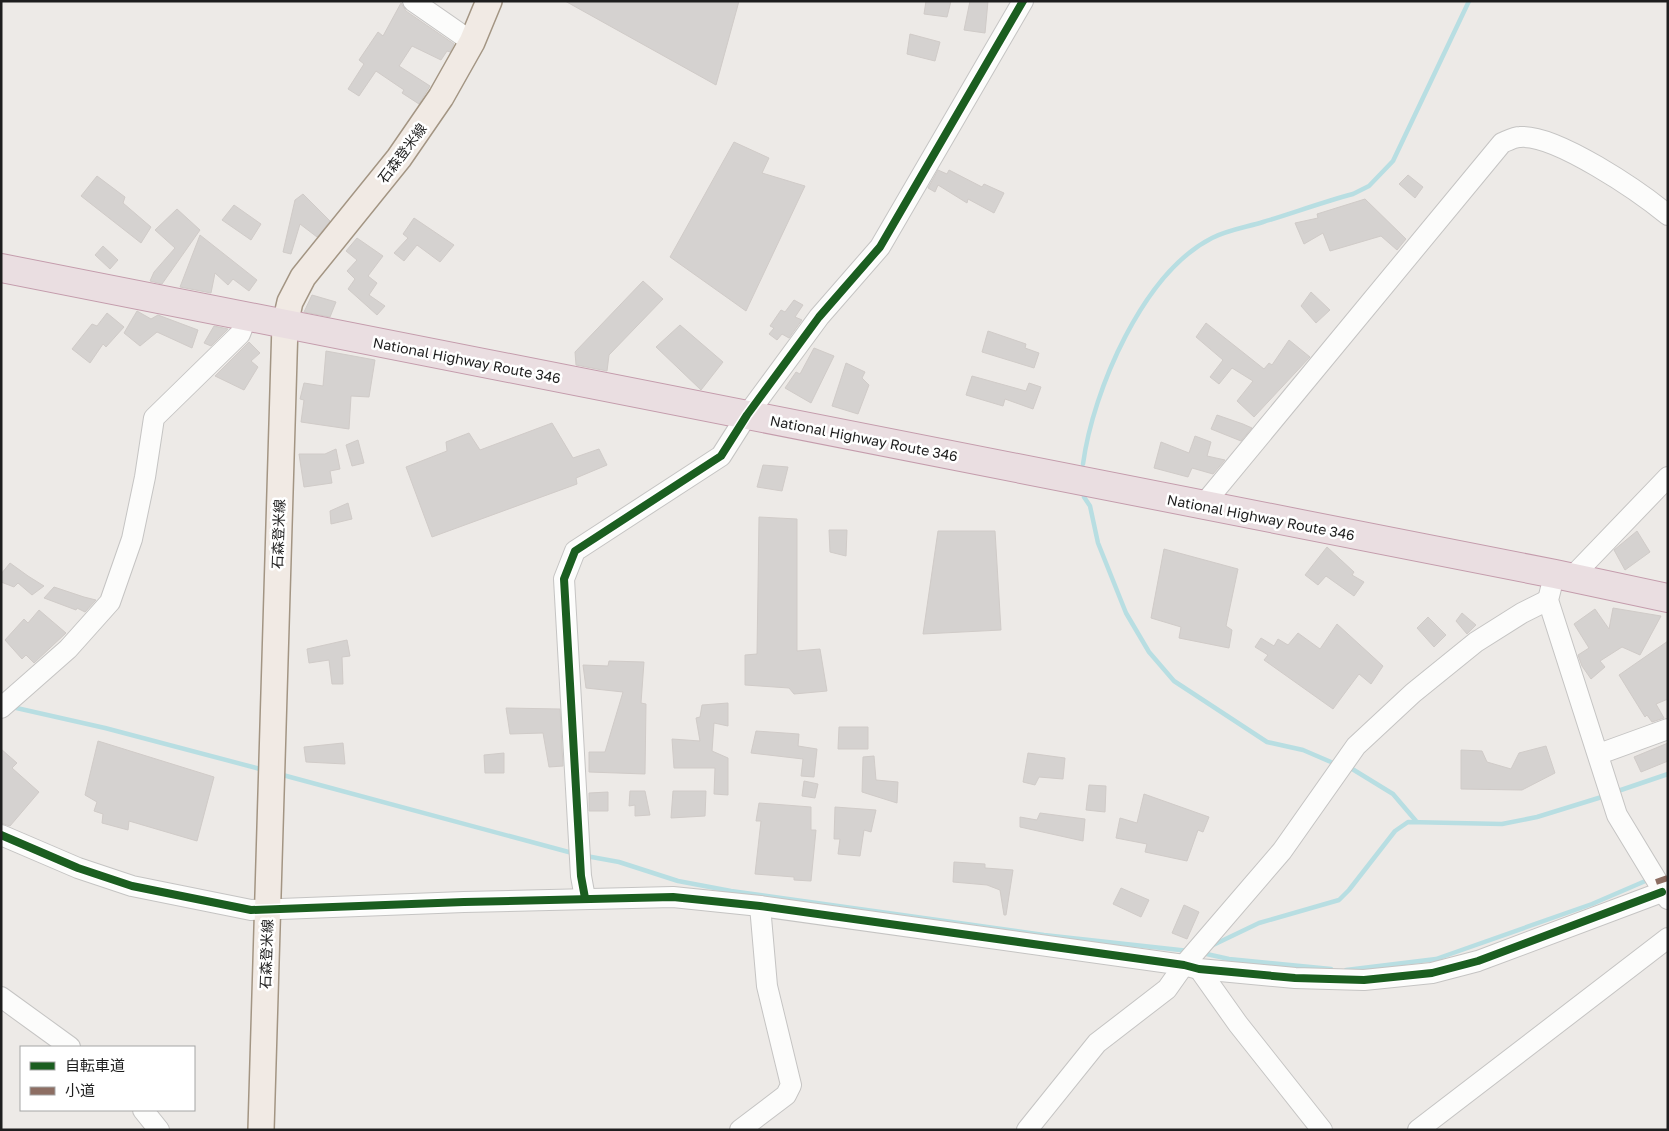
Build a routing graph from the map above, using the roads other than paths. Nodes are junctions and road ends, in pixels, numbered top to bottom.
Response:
1 (413, 1) edge
2 (489, 1) edge
3 (1023, 1) edge
4 (472, 42) junction
5 (1668, 215) edge
6 (1, 268) edge
7 (247, 316) junction
8 (284, 324) junction
9 (747, 415) junction
10 (1668, 477) edge
11 (1203, 505) junction
12 (1563, 576) junction
13 (1668, 598) edge
14 (1548, 600) junction
15 (1, 708) edge
16 (1668, 730) edge
17 (1599, 754) junction
18 (1, 835) edge
19 (1665, 896) edge
20 (585, 898) junction
21 (760, 906) junction
22 (268, 911) junction
23 (1668, 938) edge
24 (1192, 967) junction
25 (1, 998) edge
26 (69, 1046) edge
27 (144, 1111) edge
28 (159, 1130) edge
29 (261, 1130) edge
30 (740, 1130) edge
31 (1027, 1130) edge
32 (1322, 1130) edge
33 (1418, 1130) edge

1 - 4 street
2 - 4 main road, 石森登米線
3 - 9 street
4 - 8 main road, 石森登米線
5 - 11 street
6 - 7 highway, National Highway Route 346
7 - 8 highway, National Highway Route 346
7 - 15 street
8 - 9 highway, National Highway Route 346
8 - 22 main road, 石森登米線
9 - 11 highway, National Highway Route 346
9 - 20 street
10 - 12 street
11 - 12 highway, National Highway Route 346
12 - 13 highway, National Highway Route 346
12 - 14 street
14 - 17 street
14 - 24 street
16 - 17 street
17 - 19 street
18 - 22 street
19 - 24 street
20 - 21 street
20 - 22 street
21 - 24 street
21 - 30 street
22 - 29 main road, 石森登米線
23 - 33 street
24 - 31 street
24 - 32 street
25 - 26 street
27 - 28 street

